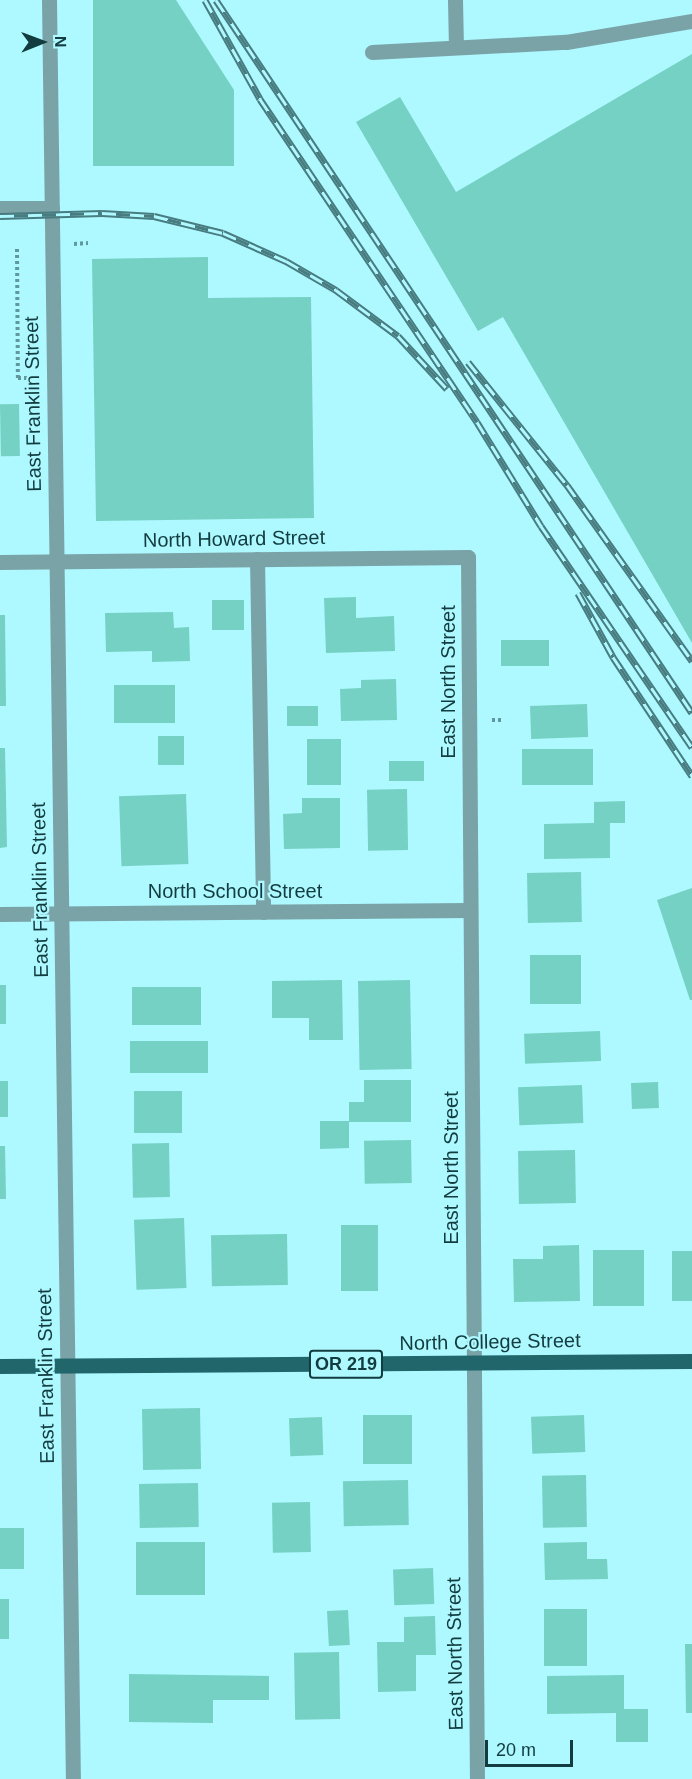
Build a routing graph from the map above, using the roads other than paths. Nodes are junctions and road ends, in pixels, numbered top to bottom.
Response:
1 (49, 0) edge
2 (455, 0) edge
3 (692, 21) edge
4 (456, 47) junction
5 (372, 52) dead end
6 (0, 208) edge
7 (52, 208) junction
8 (468, 557) joint
9 (257, 559) junction
10 (56, 561) junction
11 (0, 562) edge
12 (470, 910) junction
13 (263, 912) junction
14 (0, 914) edge
15 (61, 914) junction
16 (692, 1361) edge
17 (473, 1363) junction
18 (0, 1366) edge
19 (67, 1366) junction
20 (73, 1779) edge
21 (477, 1779) edge

1 - 7 street, East Franklin Street
2 - 4 street
3 - 4 street
4 - 5 street
6 - 7 street
7 - 10 street, East Franklin Street
8 - 9 street, North Howard Street
8 - 12 street, East North Street
9 - 10 street, North Howard Street
9 - 13 street
10 - 11 street, North Howard Street
10 - 15 street, East Franklin Street
12 - 13 street, North School Street
12 - 17 street, East North Street
13 - 15 street, North School Street
14 - 15 street, North School Street
15 - 19 street, East Franklin Street
16 - 17 main road, North College Street / OR 219
17 - 19 main road, North College Street / OR 219
17 - 21 street, East North Street
18 - 19 main road, North College Street / OR 219
19 - 20 street, East Franklin Street

